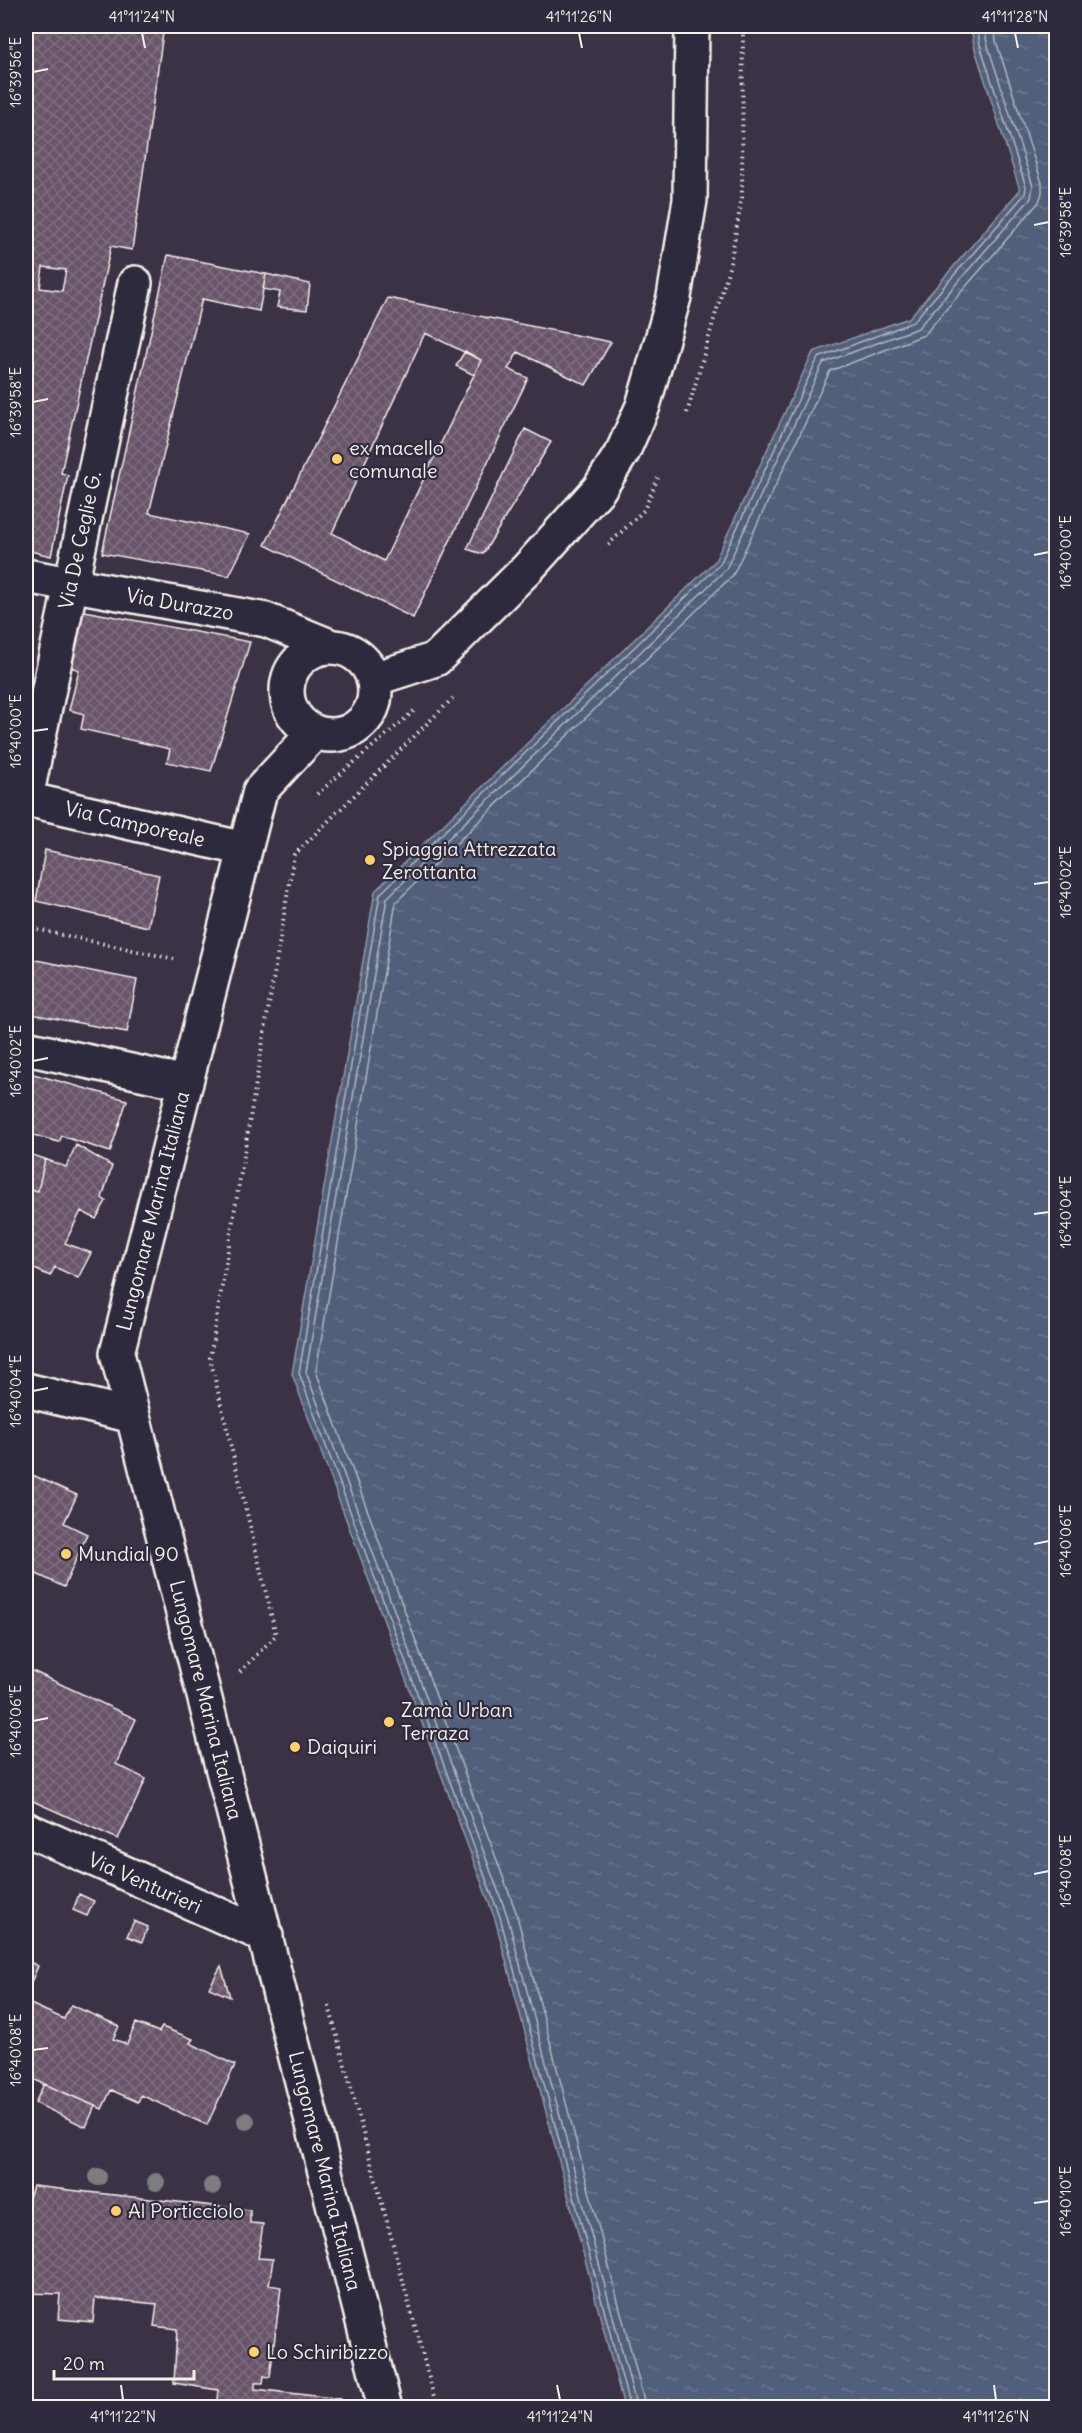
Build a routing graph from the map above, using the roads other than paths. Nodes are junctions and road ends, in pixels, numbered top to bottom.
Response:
1 (692, 26) edge
2 (135, 283) dead end
3 (26, 576) edge
4 (71, 584) junction
5 (330, 646) junction
6 (374, 679) junction
7 (315, 732) junction
8 (26, 798) edge
9 (245, 849) junction
10 (26, 1048) edge
11 (186, 1083) junction
12 (26, 1390) edge
13 (133, 1416) junction
14 (26, 1829) edge
15 (266, 1936) junction
16 (385, 2408) edge

1 - 6 street
2 - 4 street, Via De Ceglie G.
3 - 4 street, Via Durazzo
4 - 5 street, Via Durazzo
4 - 8 street, Via De Ceglie G.
5 - 6 street
5 - 7 street
6 - 7 street
7 - 9 street, Lungomare Marina Italiana
8 - 9 street, Via Camporeale
9 - 11 street, Lungomare Marina Italiana
10 - 11 street
11 - 13 street, Lungomare Marina Italiana
12 - 13 street
13 - 15 street, Lungomare Marina Italiana
14 - 15 street, Via Venturieri
15 - 16 street, Lungomare Marina Italiana

